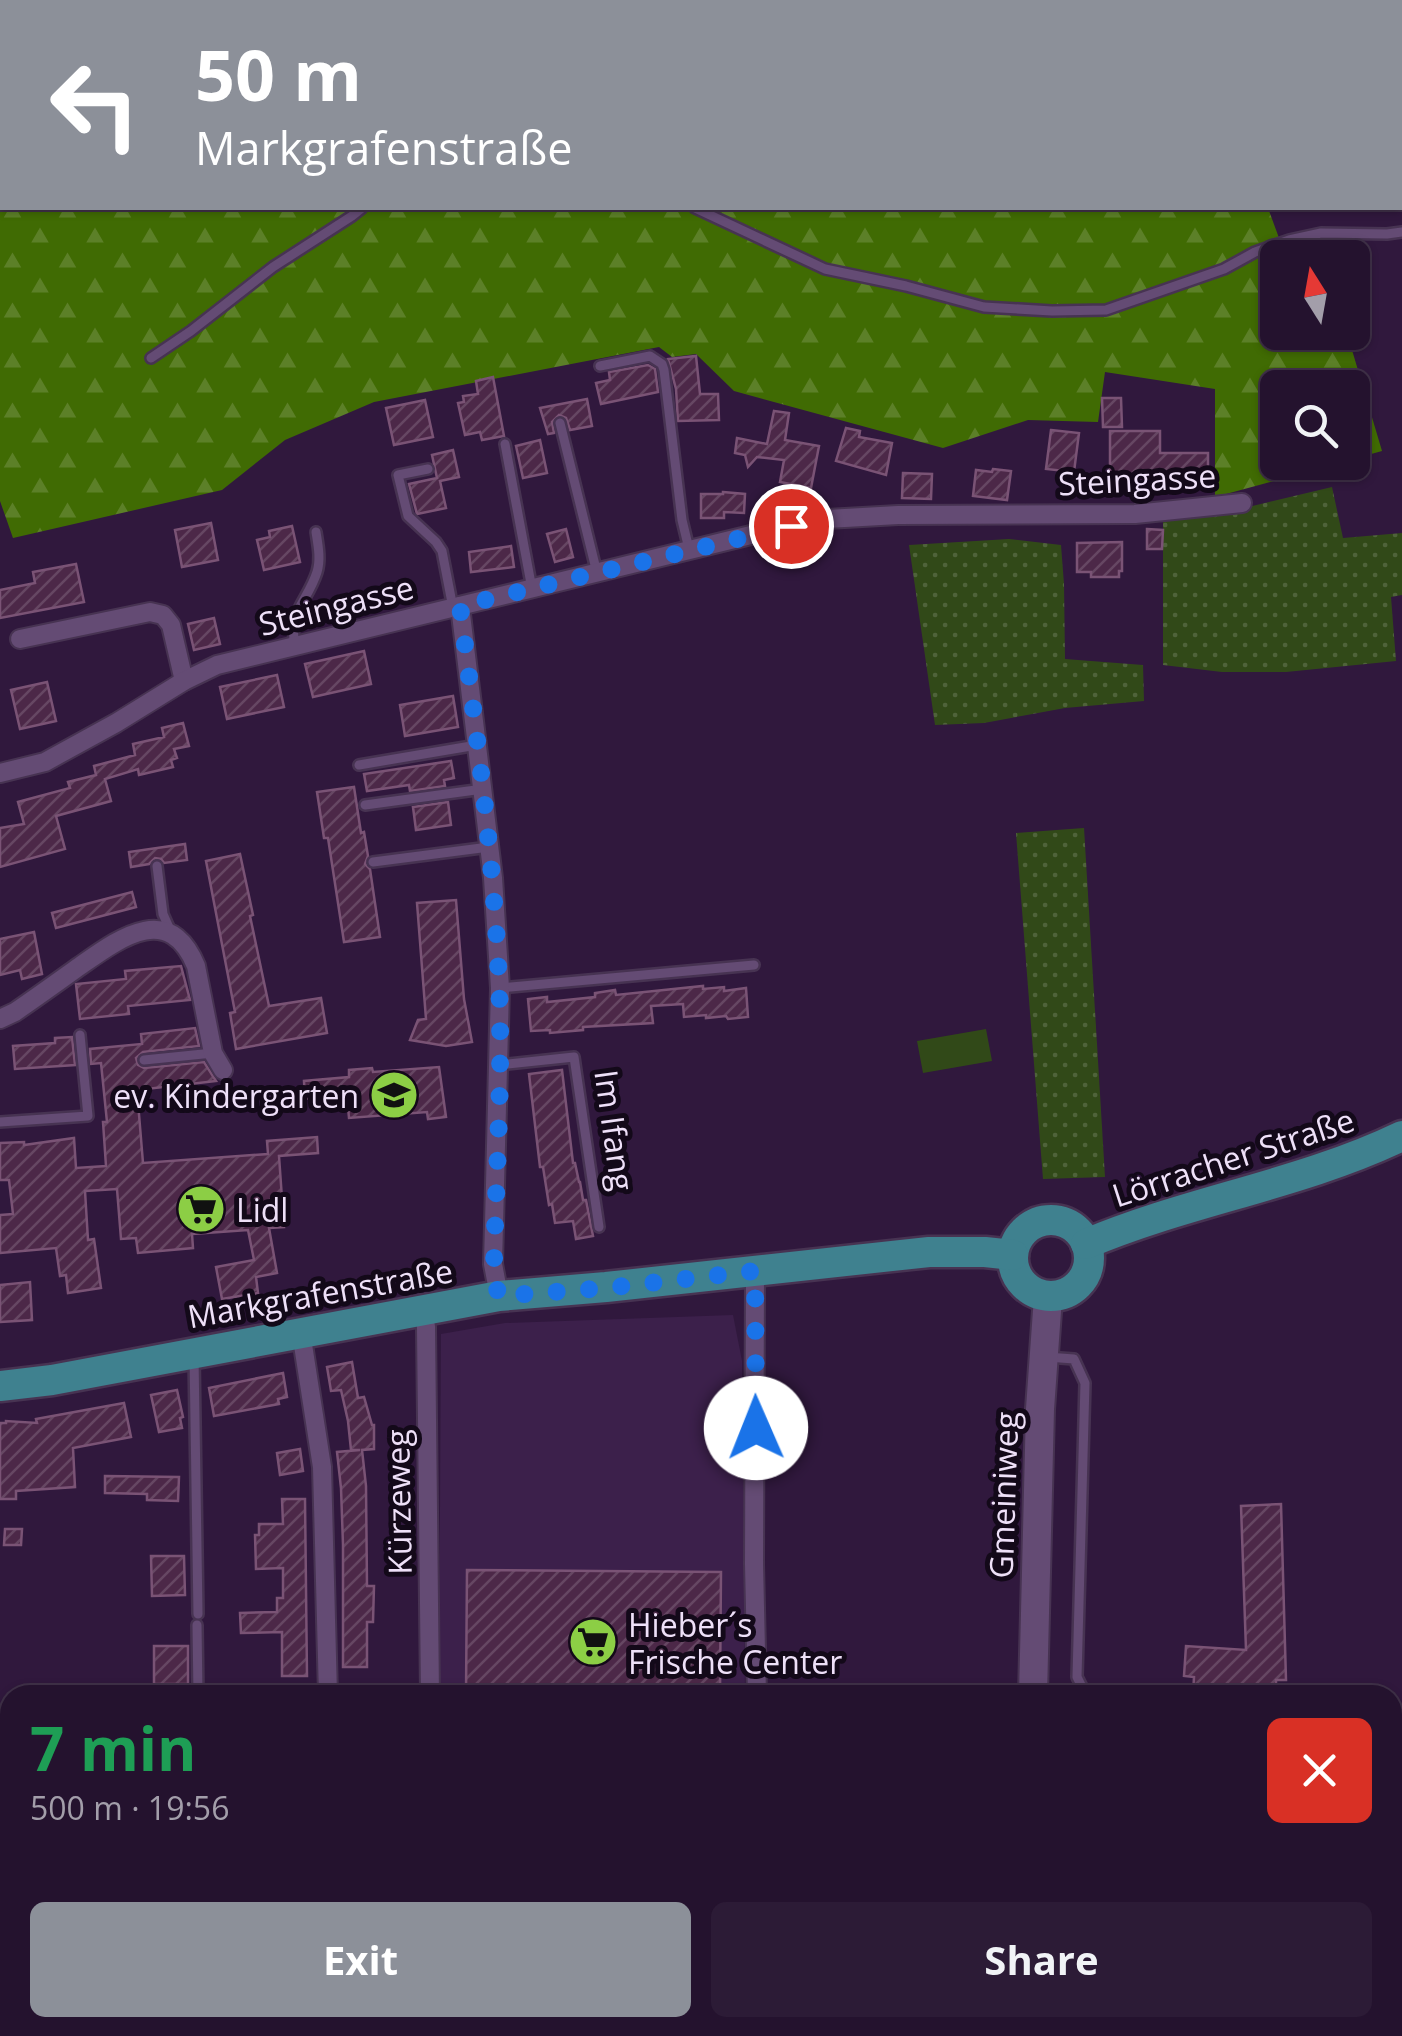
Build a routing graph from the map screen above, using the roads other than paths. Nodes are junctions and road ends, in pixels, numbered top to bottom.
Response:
1 (360, 210) edge
2 (698, 210) edge
3 (1402, 232) edge
4 (151, 358) dead end
5 (600, 366) dead end
6 (560, 423) dead end
7 (505, 444) dead end
8 (428, 469) dead end
9 (1242, 503) dead end
10 (316, 532) dead end
11 (689, 550) junction
12 (597, 573) junction
13 (532, 588) junction
14 (456, 607) junction
15 (20, 639) dead end
16 (295, 646) junction
17 (184, 681) junction
18 (477, 745) junction
19 (359, 764) dead end
20 (0, 773) edge
21 (483, 789) junction
22 (365, 805) dead end
23 (490, 847) junction
24 (373, 862) dead end
25 (157, 866) dead end
26 (170, 932) junction
27 (754, 965) dead end
28 (500, 988) junction
29 (0, 1020) edge
30 (80, 1035) dead end
31 (144, 1060) dead end
32 (218, 1062) joint
33 (499, 1065) junction
34 (0, 1122) edge
35 (1402, 1136) edge
36 (599, 1227) dead end
37 (1086, 1244) junction
38 (1012, 1256) junction
39 (755, 1271) junction
40 (498, 1296) junction
41 (1048, 1296) junction
42 (423, 1309) junction
43 (302, 1332) junction
44 (194, 1352) junction
45 (1045, 1357) junction
46 (0, 1386) edge
47 (198, 1685) edge
48 (328, 1685) edge
49 (430, 1685) edge
50 (757, 1685) edge
51 (1033, 1685) edge
52 (1082, 1685) edge

1 - 4 lane
2 - 3 lane
5 - 11 lane
6 - 12 lane
7 - 13 lane
8 - 14 lane
9 - 11 street, Steingasse
10 - 16 lane
11 - 12 street, Steingasse
12 - 13 street, Steingasse
13 - 14 street, Steingasse
14 - 16 street, Steingasse
14 - 18 street
15 - 17 street
16 - 17 street, Steingasse
17 - 20 street, Steingasse
18 - 19 lane
18 - 21 street
21 - 22 lane
21 - 23 street
23 - 24 lane
23 - 28 street
25 - 26 lane
26 - 29 street
26 - 32 street
27 - 28 lane
28 - 33 street
30 - 34 lane
31 - 32 lane
33 - 36 lane, Im Ifang
33 - 40 street
35 - 37 main road, Lörracher Straße
37 - 38 main road
37 - 41 main road
38 - 39 main road, Markgrafenstraße
38 - 41 main road
39 - 40 main road, Markgrafenstraße
39 - 50 street
40 - 42 main road, Markgrafenstraße
41 - 45 street, Gmeiniweg
42 - 43 main road, Markgrafenstraße
42 - 49 street, Kürzeweg
43 - 44 main road, Markgrafenstraße
43 - 48 street
44 - 46 main road, Markgrafenstraße
44 - 47 lane
45 - 51 street, Gmeiniweg
45 - 52 lane

